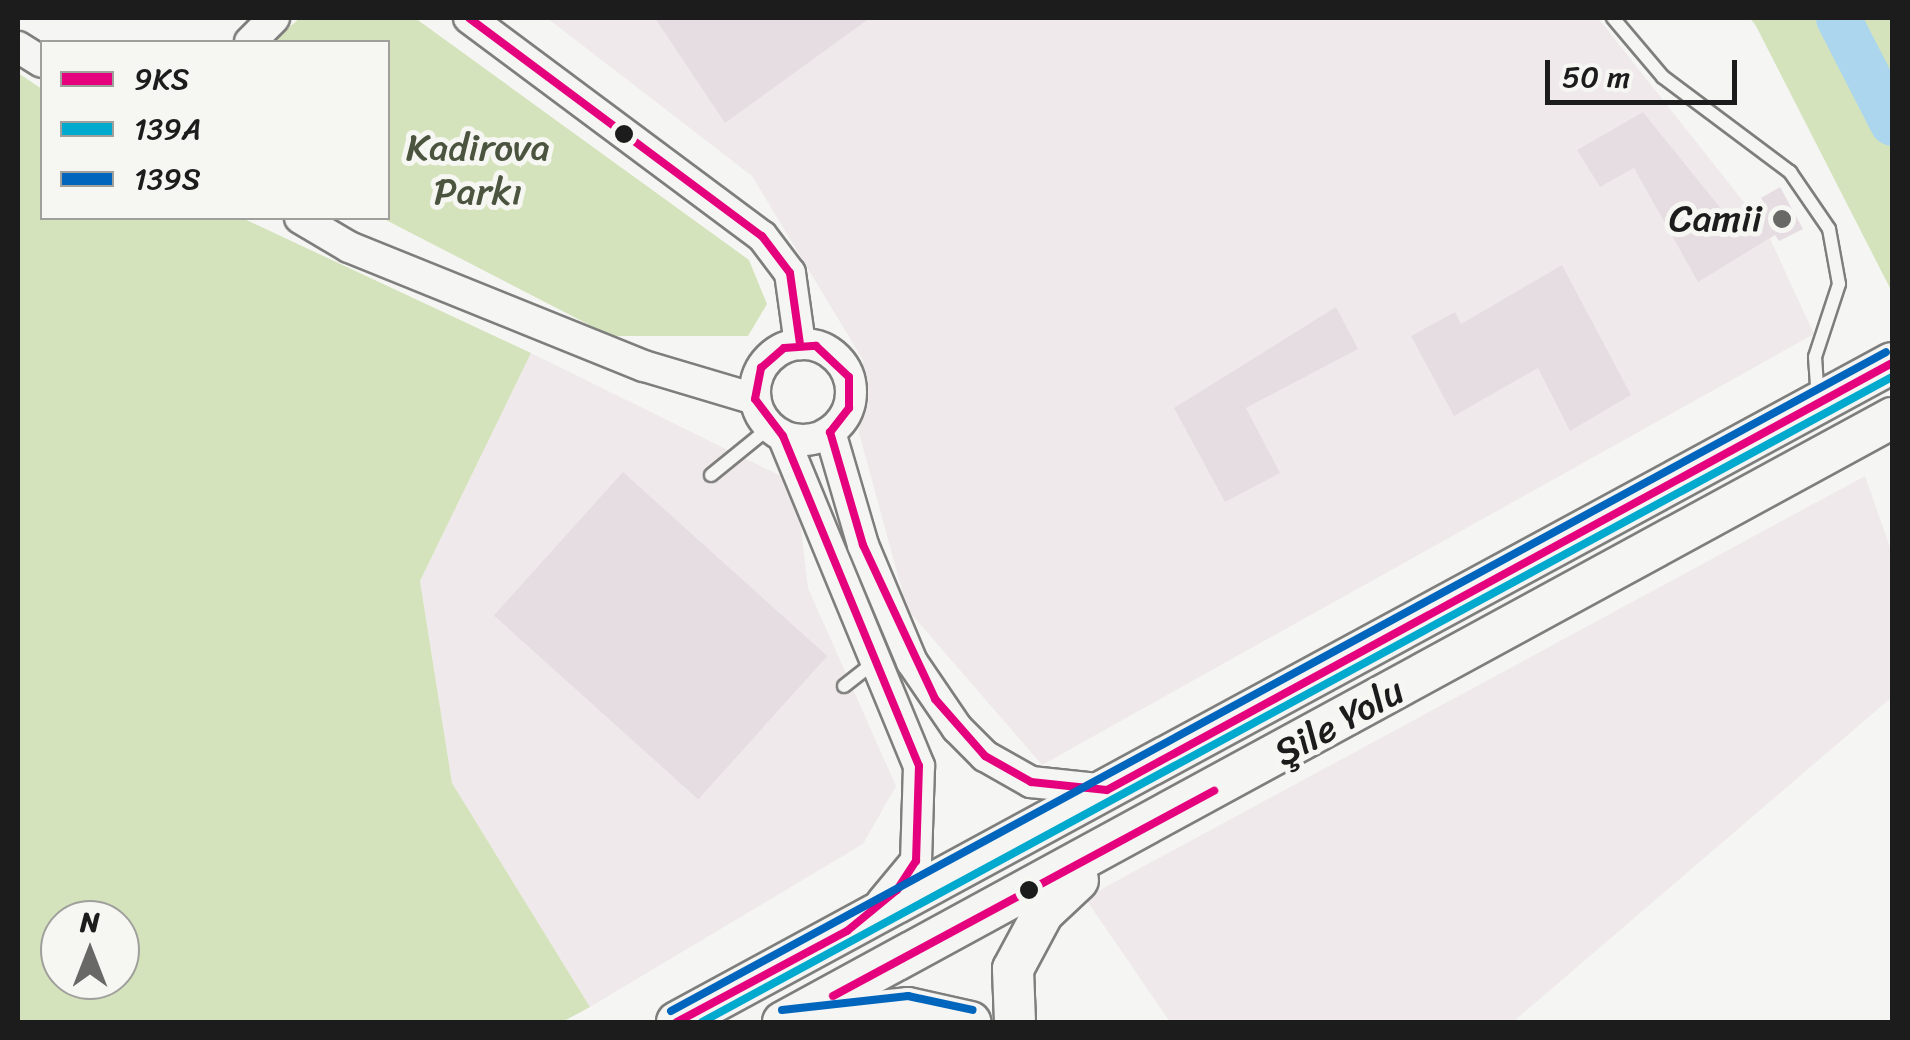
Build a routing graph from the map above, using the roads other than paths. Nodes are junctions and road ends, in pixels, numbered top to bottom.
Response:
1 (274, 18) edge
2 (470, 18) edge
3 (1613, 18) edge
4 (252, 40) edge
5 (18, 47) edge
6 (40, 61) edge
7 (303, 220) edge
8 (800, 344) junction
9 (1892, 363) edge
10 (755, 399) junction
11 (1820, 404) junction
12 (1892, 418) edge
13 (776, 431) junction
14 (830, 432) junction
15 (711, 475) dead end
16 (875, 662) junction
17 (844, 686) dead end
18 (1107, 790) junction
19 (1114, 846) junction
20 (847, 931) junction
21 (786, 1021) edge
22 (677, 1022) edge
23 (970, 1022) edge
24 (1015, 1022) edge

1 - 4 street
2 - 8 street
3 - 11 lane
5 - 6 street
7 - 10 street
8 - 10 street
8 - 14 street
9 - 11 highway, Şile Yolu
10 - 13 street
11 - 18 highway, Şile Yolu
12 - 19 highway, Şile Yolu
13 - 14 street
13 - 15 lane
13 - 16 street
14 - 18 street
16 - 17 lane
16 - 20 street
18 - 20 highway, Şile Yolu
19 - 21 highway, Şile Yolu
19 - 24 highway
20 - 22 highway, Şile Yolu
21 - 23 highway

